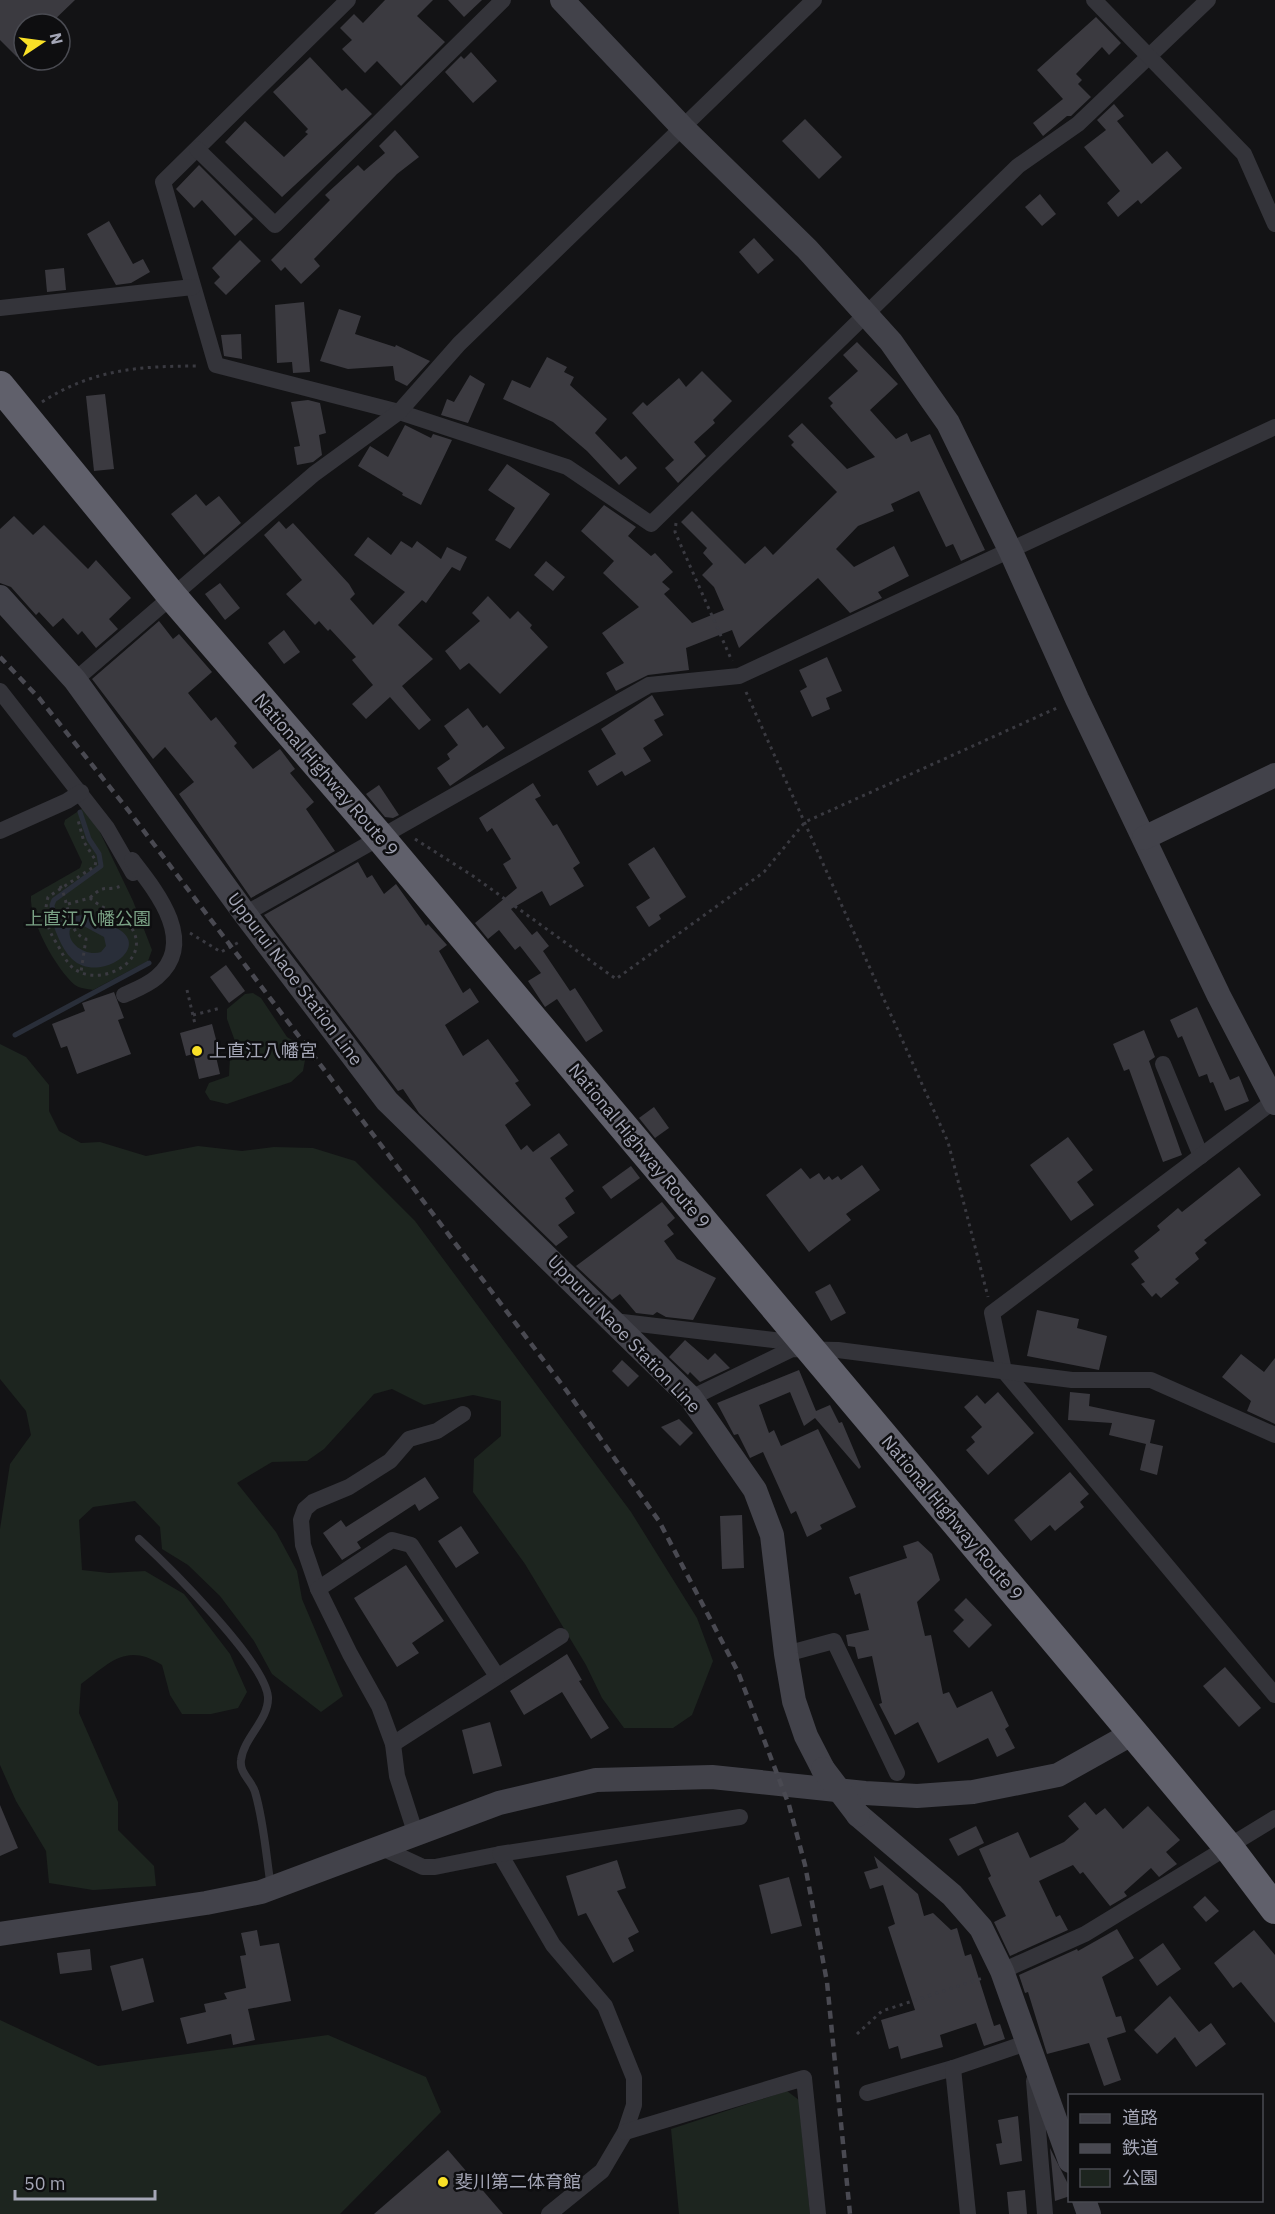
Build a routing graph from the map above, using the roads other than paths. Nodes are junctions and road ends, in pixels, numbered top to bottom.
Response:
1 (348, 0) edge
2 (503, 0) edge
3 (562, 0) edge
4 (814, 0) edge
5 (1094, 0) edge
6 (1208, 0) edge
7 (1150, 57) junction
8 (683, 128) junction
9 (197, 149) junction
10 (1275, 224) edge
11 (193, 287) junction
12 (0, 308) edge
13 (867, 316) junction
14 (0, 386) edge
15 (399, 412) junction
16 (1275, 427) edge
17 (1011, 552) junction
18 (172, 596) junction
19 (2, 602) edge
20 (75, 680) junction
21 (0, 691) edge
22 (1275, 775) edge
23 (75, 796) junction
24 (107, 828) junction
25 (0, 831) edge
26 (387, 831) junction
27 (1144, 838) junction
28 (133, 873) road end
29 (251, 922) junction
30 (124, 995) dead end
31 (1163, 1064) dead end
32 (1274, 1102) edge
33 (1201, 1156) junction
34 (614, 1321) junction
35 (801, 1349) junction
36 (1004, 1371) junction
37 (691, 1398) junction
38 (463, 1414) dead end
39 (1275, 1435) edge
40 (139, 1539) dead end
41 (318, 1589) junction
42 (561, 1636) dead end
43 (786, 1654) junction
44 (497, 1676) junction
45 (1275, 1695) edge
46 (1133, 1732) junction
47 (393, 1744) junction
48 (897, 1773) dead end
49 (740, 1817) dead end
50 (1275, 1818) edge
51 (416, 1835) junction
52 (382, 1848) junction
53 (1229, 1848) junction
54 (500, 1854) junction
55 (271, 1888) junction
56 (1275, 1909) edge
57 (0, 1934) edge
58 (1002, 1971) junction
59 (1030, 2054) junction
60 (953, 2068) junction
61 (867, 2093) dead end
62 (625, 2132) junction
63 (1068, 2156) edge
64 (549, 2214) edge
65 (818, 2214) edge
66 (968, 2214) edge
67 (1045, 2214) edge

1 - 9 street
2 - 9 street
3 - 8 street
4 - 8 street
5 - 7 street
6 - 7 street
7 - 10 street
7 - 13 street
8 - 13 street
8 - 15 street
9 - 11 street
11 - 12 street
11 - 15 street
13 - 15 street
13 - 17 street
14 - 18 highway, National Highway Route 9
15 - 18 street
16 - 17 street
17 - 26 street
17 - 27 street
18 - 20 street
18 - 26 highway, National Highway Route 9
19 - 20 street, Uppurui Naoe Station Line
20 - 29 street, Uppurui Naoe Station Line
21 - 23 street
22 - 27 street
23 - 24 street
23 - 25 street
24 - 28 street
24 - 30 street
26 - 29 street
26 - 35 highway, National Highway Route 9
27 - 32 street
29 - 34 street, Uppurui Naoe Station Line
31 - 33 street
32 - 33 street
33 - 36 street
34 - 35 street
34 - 37 street, Uppurui Naoe Station Line
35 - 36 street
35 - 37 street
35 - 46 highway, National Highway Route 9
36 - 39 street
36 - 45 street
37 - 43 street, Uppurui Naoe Station Line
38 - 41 street
40 - 55 lane
41 - 44 street
41 - 47 street
42 - 44 street
43 - 48 street
43 - 58 street, Uppurui Naoe Station Line, bridge
44 - 47 street
46 - 51 street
46 - 53 highway, National Highway Route 9
47 - 51 street
49 - 54 street
50 - 53 street
51 - 52 street
52 - 54 street
52 - 55 street
53 - 56 highway, National Highway Route 9
53 - 58 street
54 - 62 street
55 - 57 street
58 - 59 street, Uppurui Naoe Station Line
59 - 60 street
59 - 63 street, Uppurui Naoe Station Line
59 - 67 street
60 - 61 street
60 - 66 street
62 - 64 street
62 - 65 street

